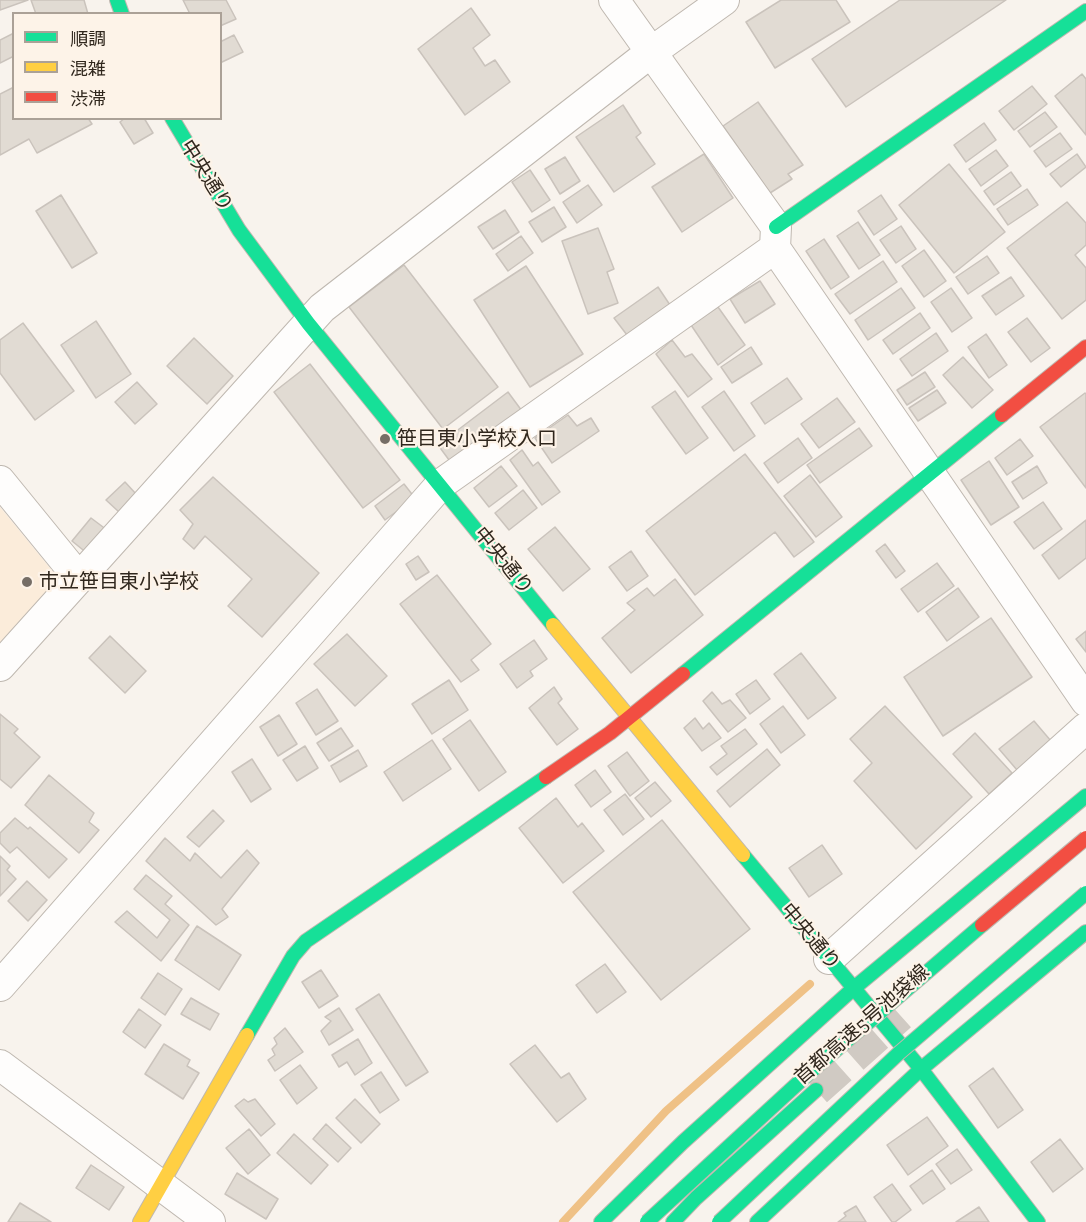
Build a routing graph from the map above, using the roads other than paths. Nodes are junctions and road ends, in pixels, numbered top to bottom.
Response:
1 (614, 0) edge
2 (724, 0) edge
3 (1086, 11) edge
4 (650, 52) junction
5 (173, 120) edge
6 (775, 237) junction
7 (308, 323) junction
8 (1086, 347) edge
9 (929, 475) junction
10 (0, 481) edge
11 (441, 484) junction
12 (79, 578) junction
13 (0, 666) edge
14 (1086, 701) edge
15 (628, 717) junction
16 (1086, 728) edge
17 (1086, 796) edge
18 (1086, 838) edge
19 (1086, 893) edge
20 (1006, 922) dead end
21 (1086, 932) edge
22 (989, 937) dead end
23 (829, 959) junction
24 (0, 986) edge
25 (854, 988) junction
26 (0, 1065) edge
27 (921, 1069) junction
28 (816, 1090) tunnel mouth
29 (161, 1186) junction
30 (140, 1222) edge
31 (210, 1222) edge
32 (601, 1222) edge
33 (647, 1222) edge
34 (673, 1222) edge
35 (719, 1222) edge
36 (757, 1222) edge
37 (1038, 1222) edge

1 - 4 street
2 - 4 street
3 - 6 main road
4 - 6 street
4 - 7 street
5 - 7 main road, 中央通り
6 - 9 street
6 - 11 street
7 - 11 main road, 中央通り
7 - 12 street
8 - 9 main road
9 - 14 street
9 - 15 main road
10 - 12 street
11 - 15 main road, 中央通り
11 - 24 street
12 - 13 street
15 - 23 main road, 中央通り
15 - 29 main road
16 - 23 street
17 - 25 main road
18 - 33 main road, 首都高速5号池袋線, bridge
19 - 35 main road, bridge
20 - 22 main road
21 - 27 main road
23 - 25 main road, 中央通り
25 - 27 main road, 中央通り
25 - 32 main road
26 - 29 street
27 - 36 main road
27 - 37 main road, 中央通り
28 - 34 main road
29 - 30 main road
29 - 31 street

